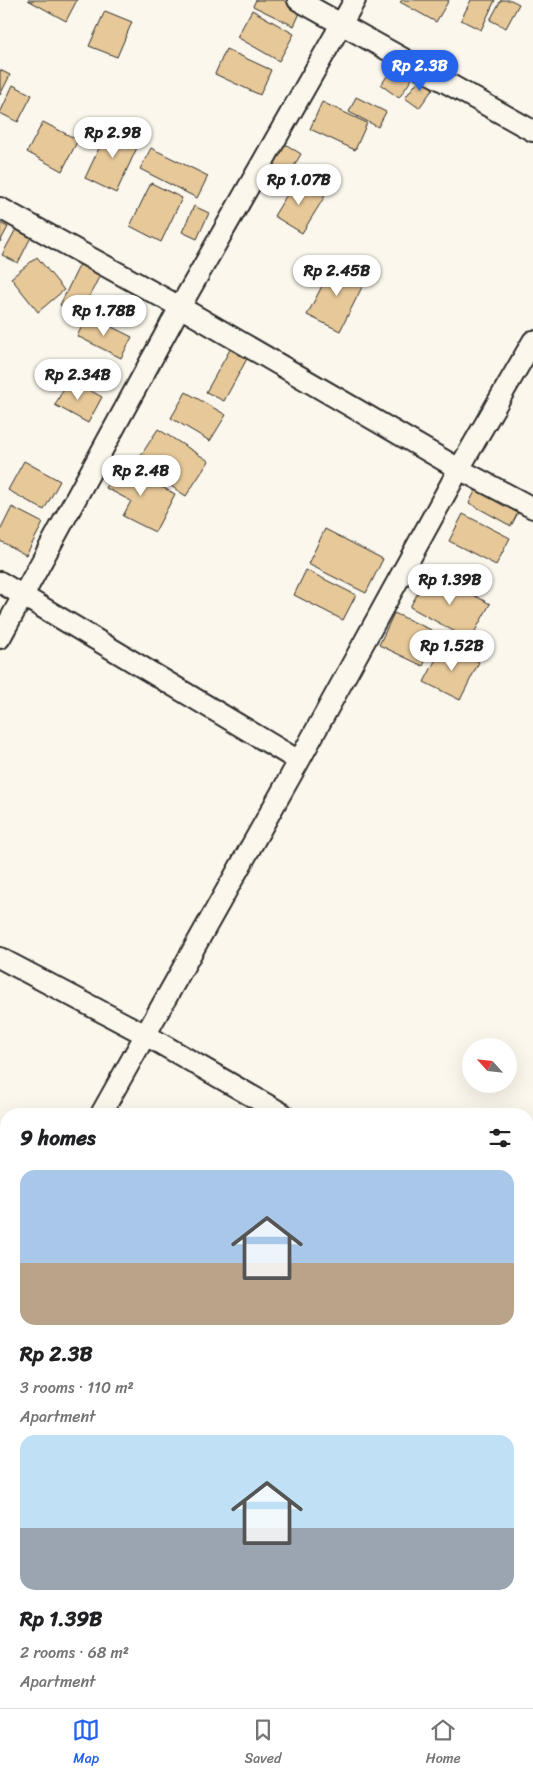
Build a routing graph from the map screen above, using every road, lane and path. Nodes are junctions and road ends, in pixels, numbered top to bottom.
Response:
1 (298, 0) edge
2 (355, 0) edge
3 (342, 24) junction
4 (533, 130) edge
5 (0, 208) edge
6 (180, 307) junction
7 (533, 341) edge
8 (459, 469) junction
9 (533, 508) edge
10 (0, 582) edge
11 (24, 595) junction
12 (0, 638) edge
13 (299, 761) junction
14 (0, 958) edge
15 (144, 1034) junction
16 (104, 1108) edge
17 (273, 1108) edge

1 - 3 street
2 - 3 street
3 - 4 street
3 - 6 street
5 - 6 street
6 - 8 street
6 - 11 street
7 - 8 street
8 - 9 street
8 - 13 street
10 - 11 street
11 - 12 street
11 - 13 street
13 - 15 street
14 - 15 street
15 - 16 street
15 - 17 street

